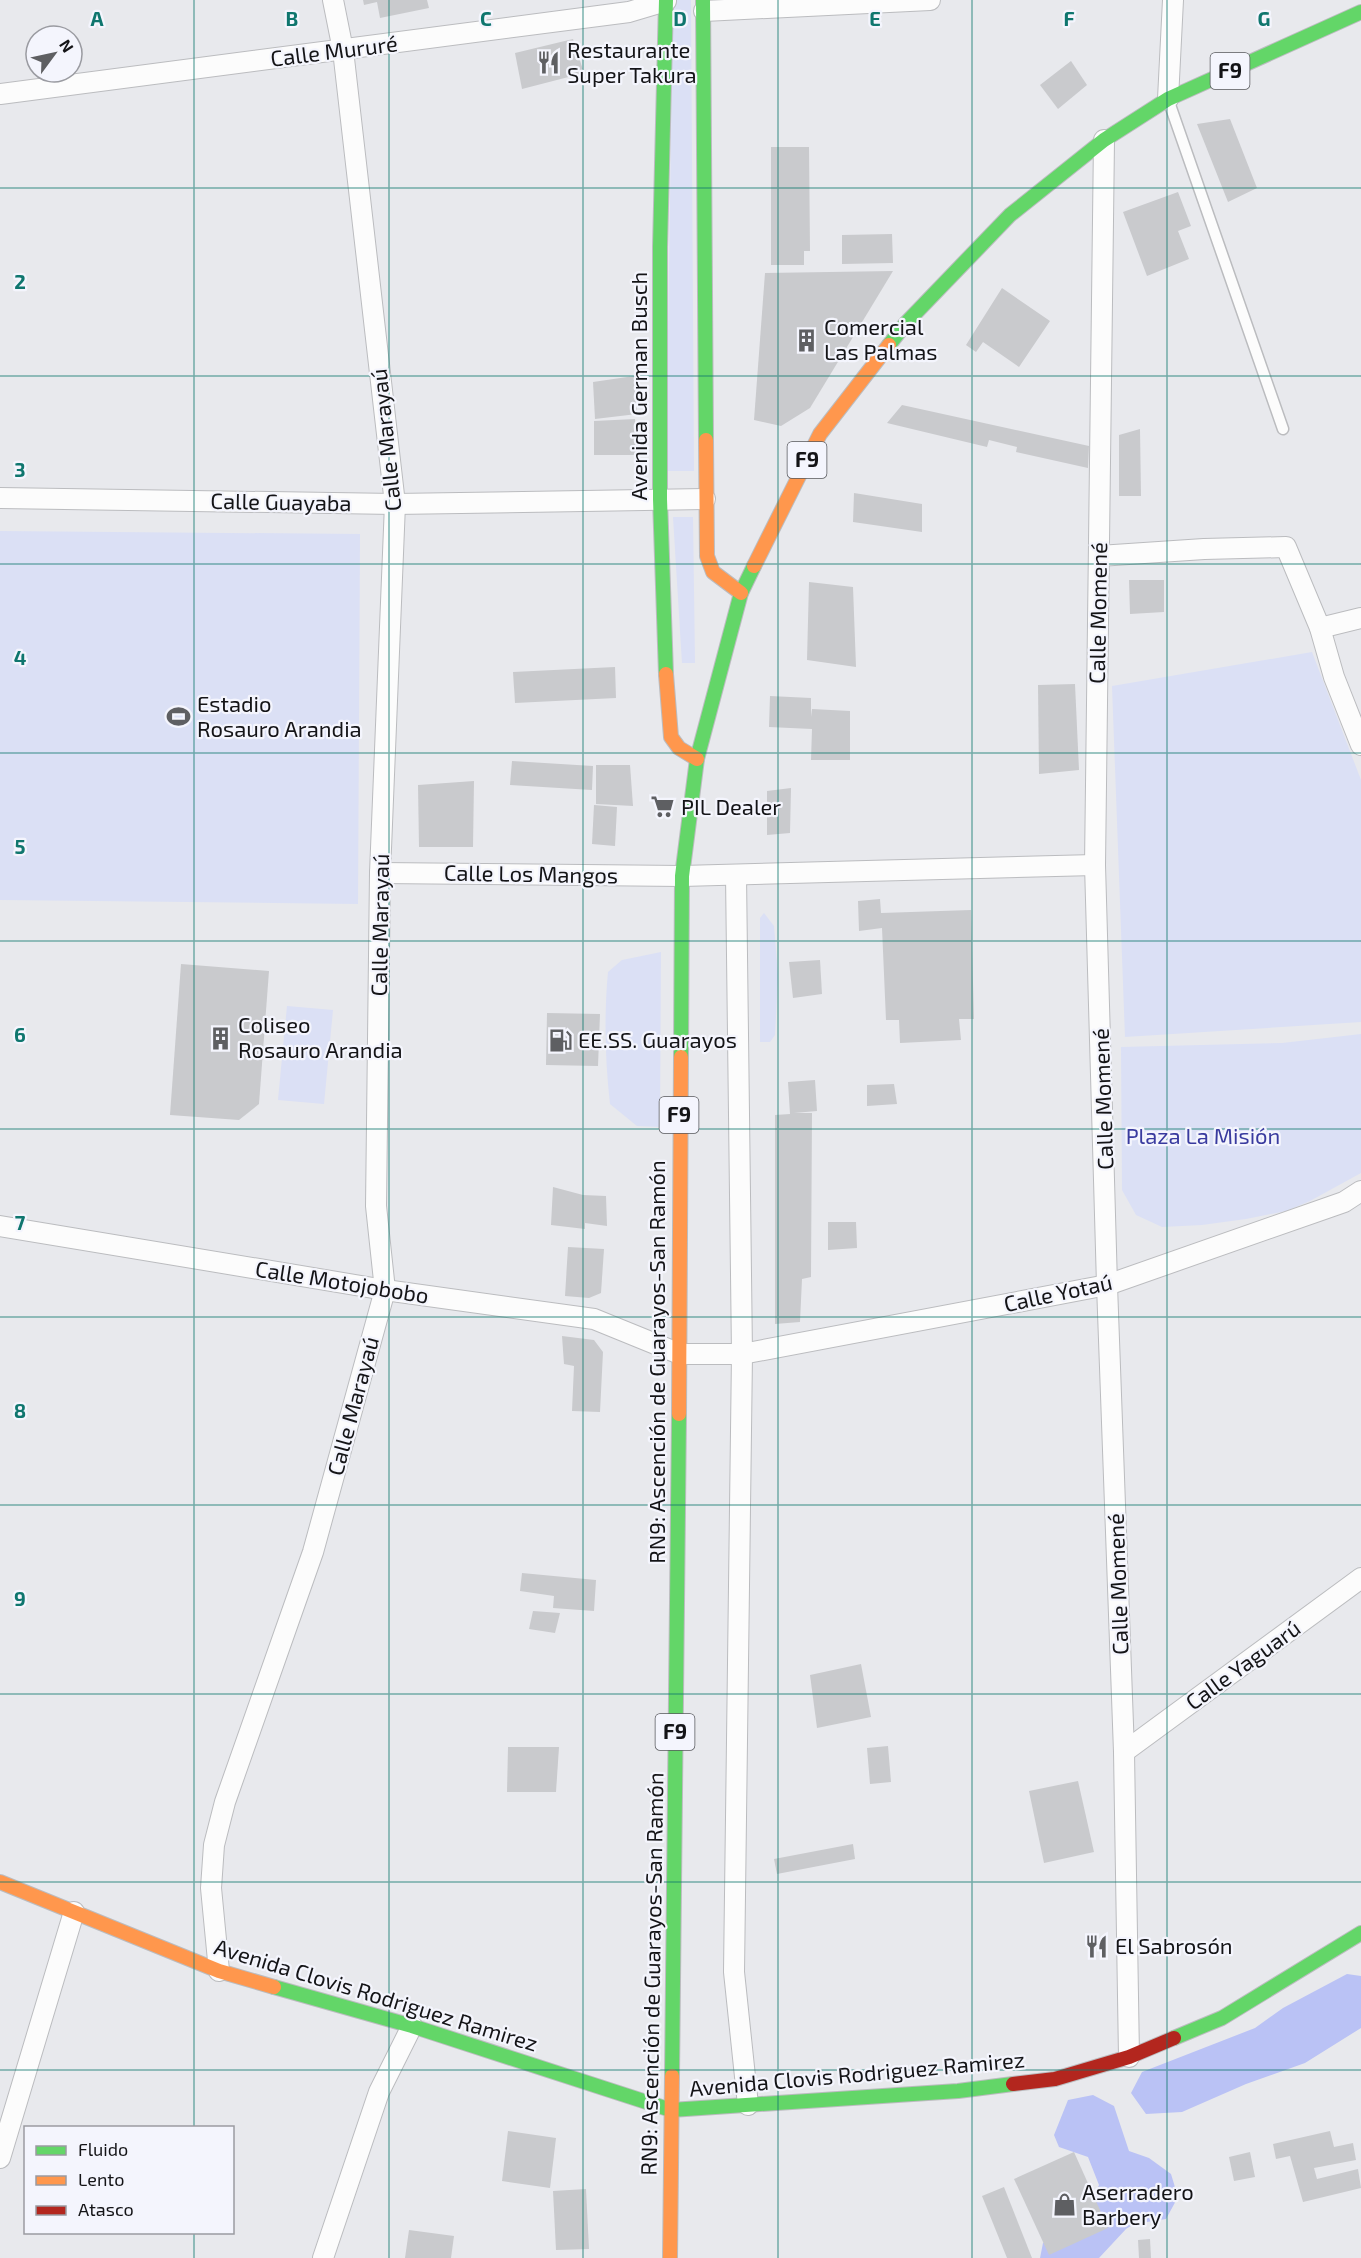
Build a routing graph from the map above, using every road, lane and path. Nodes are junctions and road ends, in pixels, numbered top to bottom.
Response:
1 (333, 0) edge
2 (666, 0) edge
3 (930, 0) edge
4 (1173, 0) edge
5 (703, 5) edge
6 (1361, 12) edge
7 (343, 50) junction
8 (0, 94) edge
9 (1168, 99) junction
10 (1104, 140) junction
11 (1283, 429) dead end
12 (0, 498) edge
13 (660, 499) junction
14 (705, 499) junction
15 (395, 504) junction
16 (1099, 556) junction
17 (741, 593) junction
18 (1361, 618) edge
19 (1320, 628) junction
20 (1361, 745) edge
21 (697, 759) junction
22 (1095, 865) junction
23 (380, 873) junction
24 (736, 875) junction
25 (681, 876) junction
26 (1361, 1191) edge
27 (0, 1226) edge
28 (1107, 1285) junction
29 (385, 1290) junction
30 (680, 1354) junction
31 (742, 1354) junction
32 (1361, 1578) edge
33 (1124, 1752) junction
34 (0, 1882) edge
35 (74, 1912) junction
36 (1361, 1933) edge
37 (219, 1971) junction
38 (412, 2026) junction
39 (1129, 2057) junction
40 (748, 2105) junction
41 (671, 2110) junction
42 (0, 2158) edge
43 (323, 2258) edge
44 (670, 2258) edge

1 - 7 street, Calle Marayaú
2 - 7 street, Calle Mururé
2 - 13 main road, Avenida German Busch
3 - 5 street
4 - 9 street
5 - 14 main road
6 - 9 main road, RN9: Ascención de Guarayos-San Ramón / F9
7 - 8 street, Calle Mururé
7 - 15 street, Calle Marayaú
9 - 10 main road, RN9: Ascención de Guarayos-San Ramón / F9
9 - 11 lane
10 - 16 street, Calle Momené
10 - 17 main road, RN9: Ascención de Guarayos-San Ramón / F9
12 - 15 street, Calle Guayaba
13 - 14 street, Calle Guayaba
13 - 15 street, Calle Guayaba
13 - 21 main road, Avenida German Busch
14 - 17 main road
15 - 23 street, Calle Marayaú
16 - 19 street
16 - 22 street, Calle Momené
17 - 21 main road, RN9: Ascención de Guarayos-San Ramón / F9
18 - 19 street
19 - 20 street
21 - 25 main road, RN9: Ascención de Guarayos-San Ramón / F9
22 - 24 street, Calle Los Mangos
22 - 28 street, Calle Momené
23 - 25 street, Calle Los Mangos
23 - 29 street, Calle Marayaú
24 - 25 street, Calle Los Mangos
24 - 31 street
25 - 30 main road, RN9: Ascención de Guarayos-San Ramón / F9
26 - 28 street, Calle Yotaú
27 - 29 street, Calle Motojobobo
28 - 31 street, Calle Yotaú
28 - 33 street, Calle Momené
29 - 30 street, Calle Motojobobo
29 - 37 street, Calle Marayaú
30 - 31 street, Calle Yotaú
30 - 41 main road, RN9: Ascención de Guarayos-San Ramón / F9
31 - 40 street
32 - 33 street, Calle Yaguarú
33 - 39 street, Calle Momené
34 - 35 main road, Avenida Clovis Rodriguez Ramirez
35 - 37 main road, Avenida Clovis Rodriguez Ramirez
35 - 42 street
36 - 39 main road, Avenida Clovis Rodriguez Ramirez
37 - 38 main road, Avenida Clovis Rodriguez Ramirez
38 - 41 main road, Avenida Clovis Rodriguez Ramirez
38 - 43 street
39 - 40 main road, Avenida Clovis Rodriguez Ramirez
40 - 41 main road, Avenida Clovis Rodriguez Ramirez
41 - 44 main road, RN9: Ascención de Guarayos-San Ramón / F9

